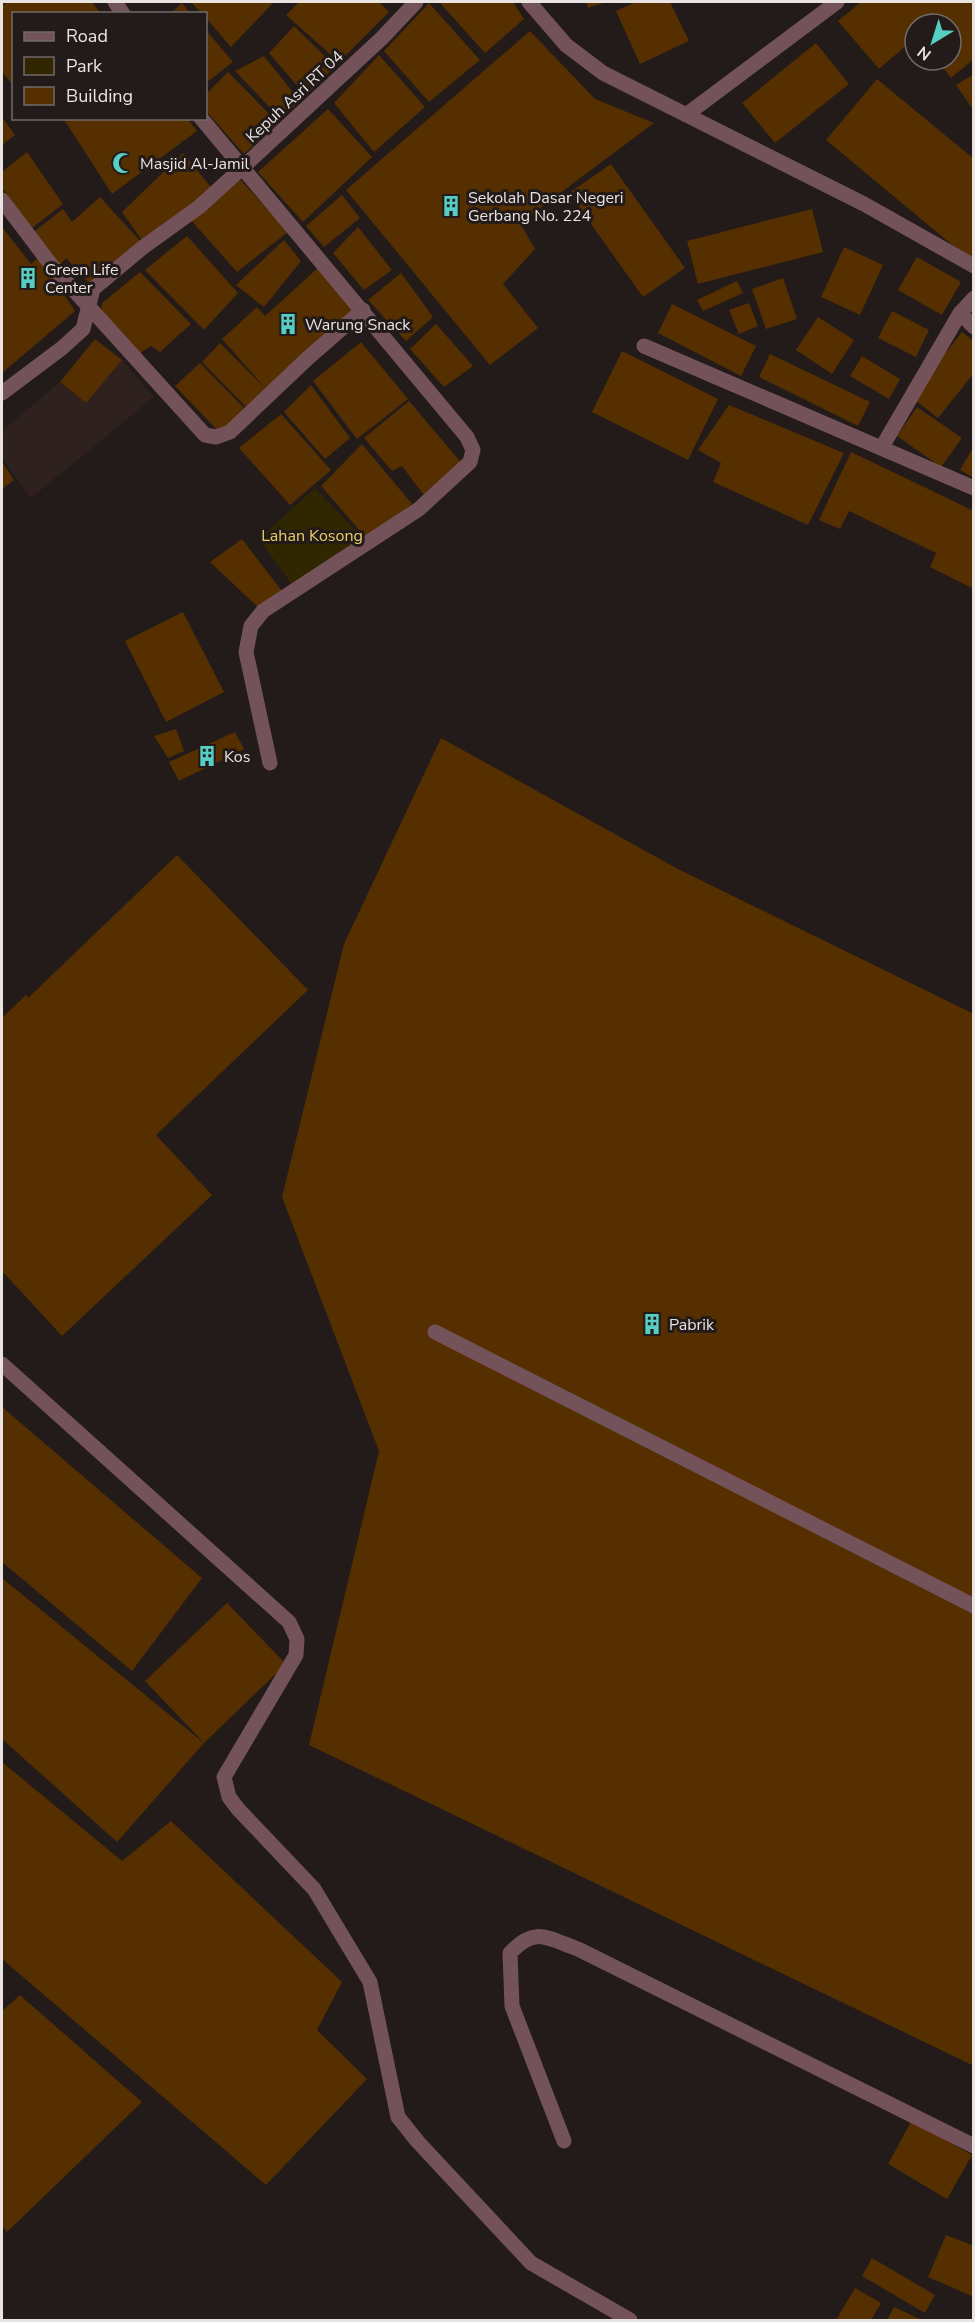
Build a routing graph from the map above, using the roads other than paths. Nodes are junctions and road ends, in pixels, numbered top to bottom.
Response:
1 (416, 2) edge
2 (529, 2) edge
3 (837, 2) edge
4 (686, 115) junction
5 (203, 120) edge
6 (243, 167) junction
7 (2, 200) edge
8 (974, 266) edge
9 (974, 298) edge
10 (88, 307) junction
11 (363, 310) junction
12 (960, 313) junction
13 (974, 327) edge
14 (644, 346) dead end
15 (2, 393) edge
16 (882, 447) junction
17 (974, 488) edge
18 (270, 763) dead end
19 (435, 1332) dead end
20 (2, 1364) edge
21 (974, 1606) edge
22 (564, 2141) dead end
23 (974, 2146) edge
24 (630, 2320) edge

1 - 6 street, Kepuh Asri RT 04
2 - 4 street
3 - 4 street
4 - 8 street
5 - 6 street
6 - 10 street, Kepuh Asri RT 04
6 - 11 street
7 - 10 street
9 - 12 street
10 - 11 street
10 - 15 street, Kepuh Asri RT 04
11 - 18 street
12 - 13 street
12 - 16 street
14 - 16 street
16 - 17 street
19 - 21 street
20 - 24 street
22 - 23 street

